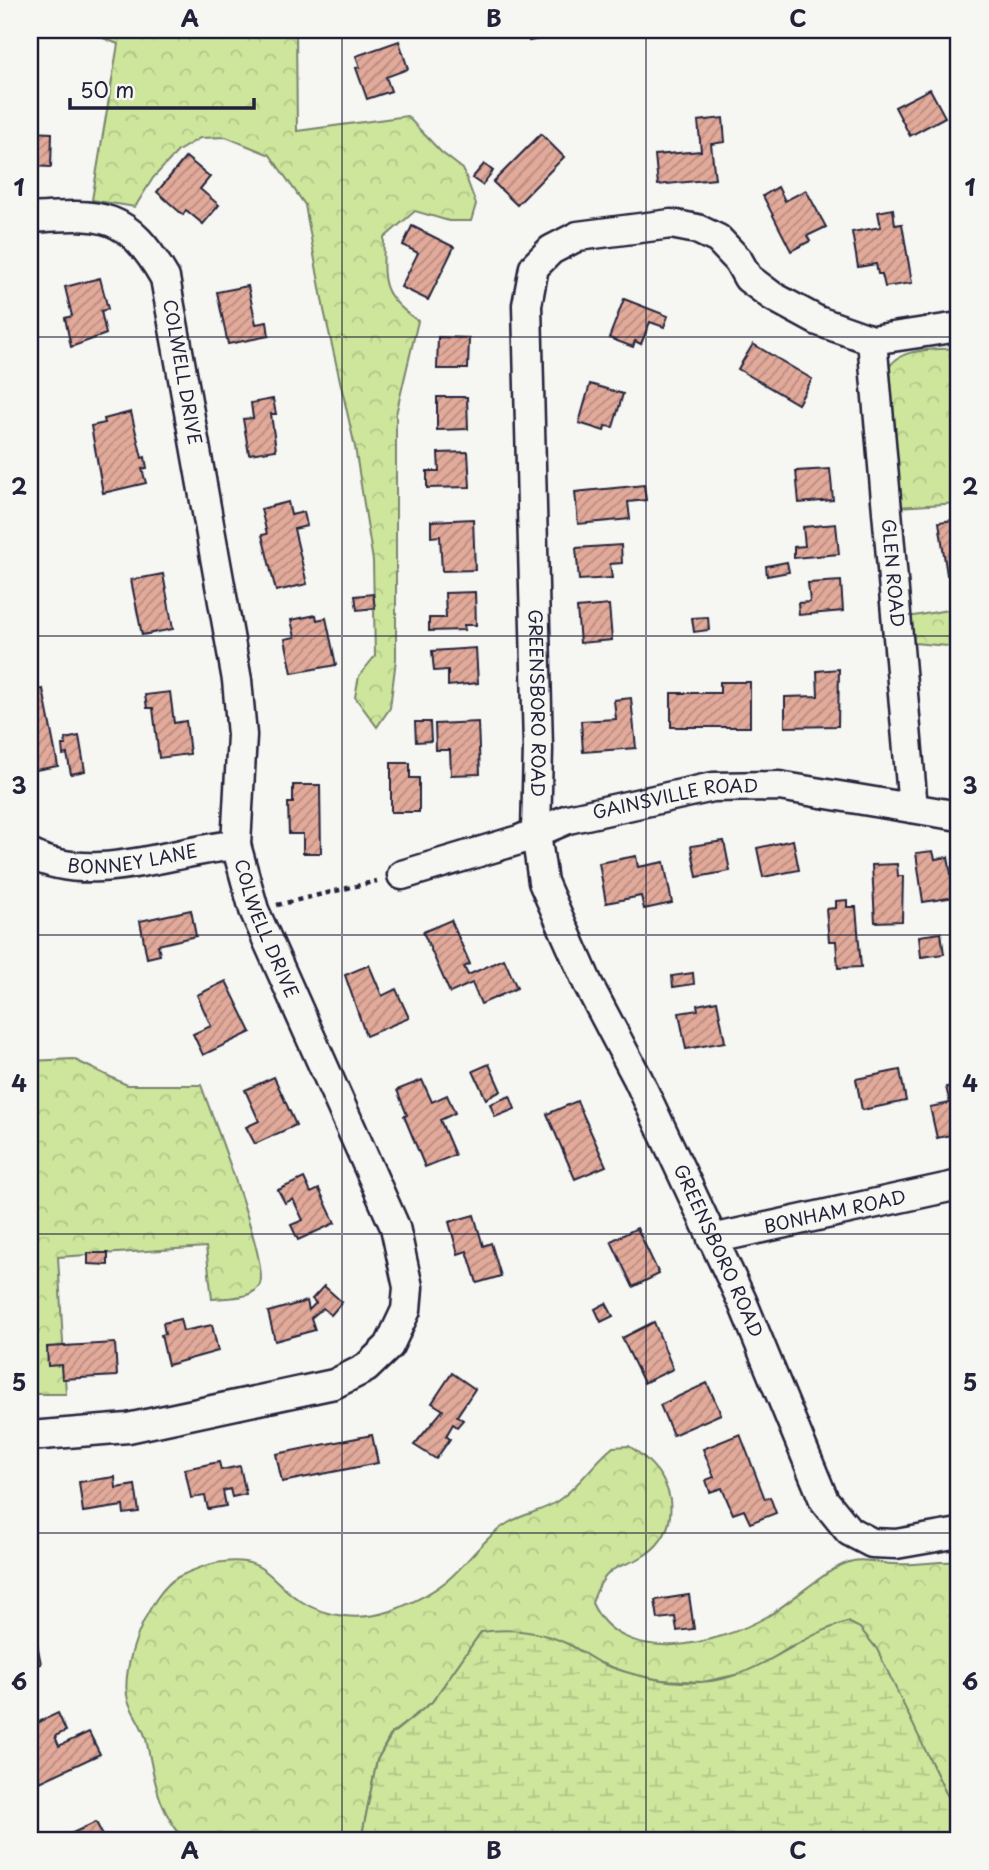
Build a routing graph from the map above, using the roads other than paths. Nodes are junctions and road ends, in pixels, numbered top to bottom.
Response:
1 (30, 218) edge
2 (959, 327) edge
3 (872, 340) junction
4 (913, 808) junction
5 (959, 816) edge
6 (536, 833) junction
7 (236, 845) junction
8 (30, 854) edge
9 (402, 875) road end
10 (959, 1185) edge
11 (712, 1239) junction
12 (30, 1436) edge
13 (959, 1532) edge

1 - 7 street, COLWELL DRIVE
2 - 3 street, GREENSBORO ROAD
3 - 4 street, GLEN ROAD
3 - 6 street, GREENSBORO ROAD
4 - 5 street, GAINSVILLE ROAD
4 - 6 street, GAINSVILLE ROAD
6 - 9 street, GAINSVILLE ROAD
6 - 11 street, GREENSBORO ROAD
7 - 8 street, BONNEY LANE
7 - 12 street, COLWELL DRIVE
10 - 11 street, BONHAM ROAD
11 - 13 street, GREENSBORO ROAD

